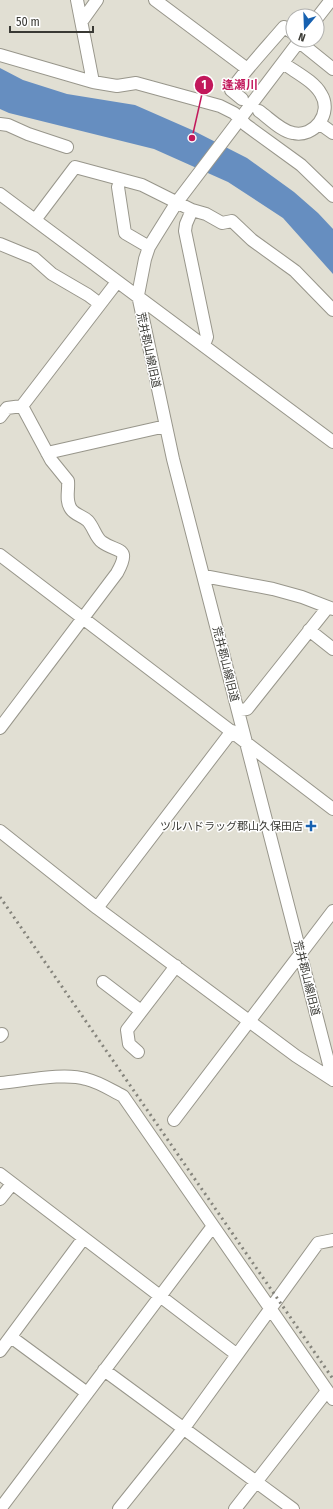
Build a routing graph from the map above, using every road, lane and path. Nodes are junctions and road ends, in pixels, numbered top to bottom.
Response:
1 (77, 0) edge
2 (97, 0) edge
3 (155, 0) edge
4 (331, 0) edge
5 (325, 8) edge
6 (82, 21) junction
7 (285, 28) edge
8 (292, 48) edge
9 (308, 48) edge
10 (0, 55) edge
11 (283, 63) junction
12 (246, 68) junction
13 (333, 69) edge
14 (94, 82) junction
15 (242, 99) dead end
16 (259, 111) dead end
17 (240, 120) junction
18 (319, 123) junction
19 (0, 124) edge
20 (333, 133) edge
21 (67, 147) dead end
22 (118, 187) dead end
23 (0, 194) edge
24 (333, 196) edge
25 (177, 202) junction
26 (192, 210) junction
27 (35, 220) junction
28 (0, 244) edge
29 (149, 247) junction
30 (117, 282) junction
31 (138, 295) junction
32 (100, 304) junction
33 (333, 310) edge
34 (204, 345) junction
35 (22, 406) junction
36 (2, 410) edge
37 (166, 426) junction
38 (333, 442) edge
39 (47, 453) junction
40 (0, 555) edge
41 (204, 576) junction
42 (330, 608) edge
43 (83, 617) junction
44 (309, 630) junction
45 (333, 649) edge
46 (238, 710) junction
47 (0, 728) edge
48 (232, 731) junction
49 (245, 740) junction
50 (333, 809) edge
51 (0, 831) edge
52 (97, 908) junction
53 (333, 911) edge
54 (301, 954) junction
55 (176, 966) junction
56 (103, 982) dead end
57 (141, 1011) junction
58 (250, 1021) junction
59 (138, 1052) dead end
60 (333, 1080) edge
61 (0, 1083) edge
62 (174, 1120) dead end
63 (0, 1174) edge
64 (12, 1184) junction
65 (0, 1199) edge
66 (213, 1226) junction
67 (83, 1239) junction
68 (333, 1240) edge
69 (160, 1296) junction
70 (271, 1308) junction
71 (11, 1337) junction
72 (0, 1351) edge
73 (236, 1354) junction
74 (104, 1370) junction
75 (87, 1393) junction
76 (330, 1395) edge
77 (184, 1428) junction
78 (256, 1481) junction
79 (4, 1505) edge
80 (119, 1509) edge
81 (235, 1509) edge
82 (293, 1509) edge

1 - 6 street
2 - 6 street
3 - 12 street
4 - 5 street
6 - 14 street
7 - 12 street
8 - 11 street, 荒井郡山線旧道
9 - 13 street
10 - 14 street
11 - 17 street, 荒井郡山線旧道
11 - 18 street
12 - 15 street
14 - 17 street
16 - 18 street
17 - 24 street
17 - 25 street, 荒井郡山線旧道
18 - 20 street
19 - 21 street
22 - 29 street
23 - 27 street
25 - 26 street
25 - 27 street
25 - 29 street, 荒井郡山線旧道
26 - 33 street
26 - 34 street
27 - 30 street
28 - 32 street
29 - 31 street, 荒井郡山線旧道
30 - 31 street
30 - 32 street
31 - 34 street
31 - 37 street, 荒井郡山線旧道
32 - 35 street
34 - 38 street
35 - 36 street
35 - 39 street
37 - 39 street
37 - 41 street, 荒井郡山線旧道
39 - 43 street
40 - 43 street
41 - 42 street
41 - 46 street, 荒井郡山線旧道
42 - 44 street
43 - 47 street
43 - 48 street
44 - 45 street
44 - 46 street
46 - 49 street, 荒井郡山線旧道
48 - 49 street
48 - 52 street
49 - 50 street
49 - 54 street, 荒井郡山線旧道
51 - 52 street
52 - 55 street
53 - 54 street
54 - 58 street
54 - 60 street, 荒井郡山線旧道
55 - 57 street
55 - 58 street
56 - 57 street
57 - 59 street
58 - 60 street
58 - 62 street
61 - 66 street
63 - 64 street
64 - 65 street
64 - 67 street
66 - 69 street
66 - 70 street
67 - 69 street
67 - 71 street
68 - 70 street
69 - 73 street
69 - 74 street
70 - 73 street
70 - 76 street
71 - 72 street
71 - 75 street
73 - 77 street
74 - 75 street
74 - 77 street
75 - 79 street
76 - 78 street
77 - 78 street
77 - 80 street
78 - 81 street
78 - 82 street

